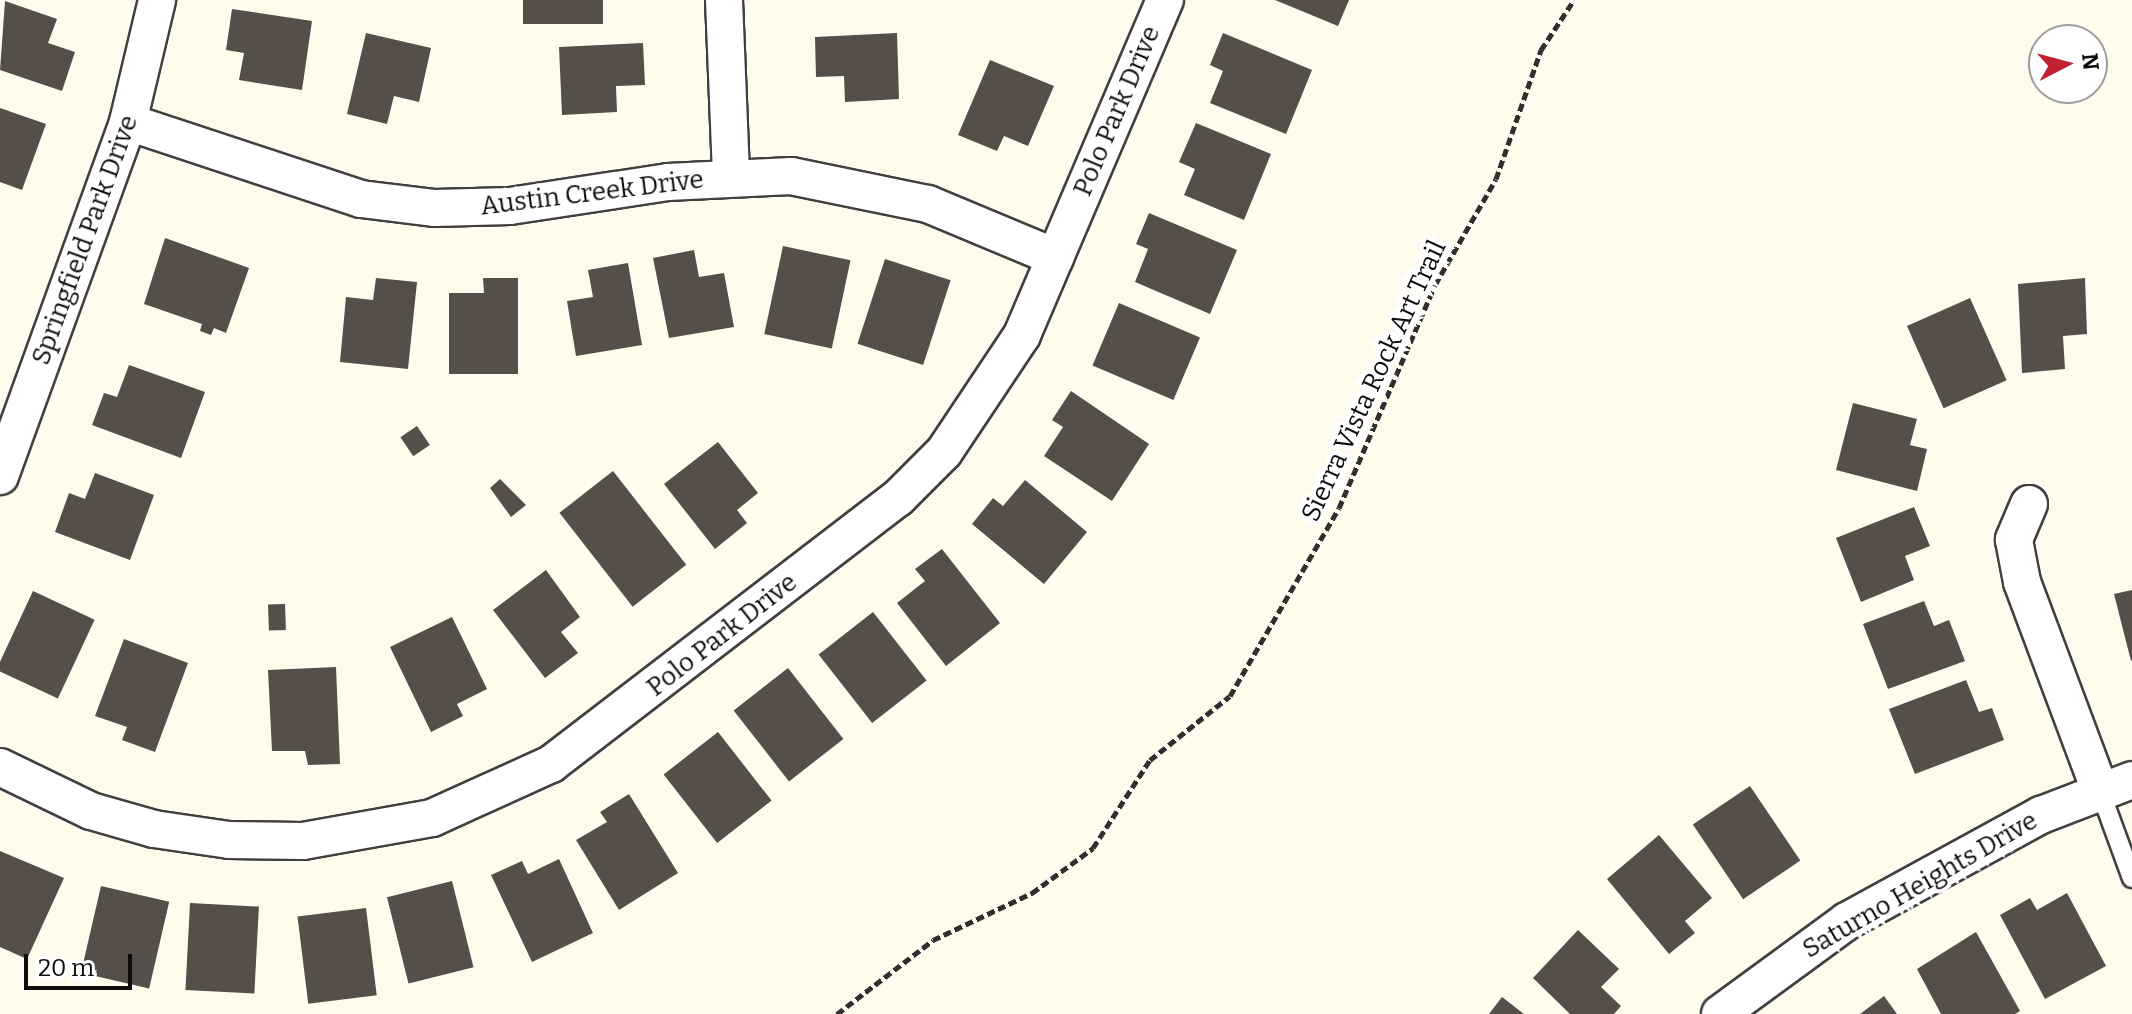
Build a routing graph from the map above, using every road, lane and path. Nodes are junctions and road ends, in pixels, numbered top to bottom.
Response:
1 (157, 0) edge
2 (724, 0) edge
3 (1165, 0) edge
4 (1574, 0) edge
5 (128, 122) junction
6 (731, 176) junction
7 (1055, 257) junction
8 (0, 476) edge
9 (2029, 504) dead end
10 (0, 767) edge
11 (2116, 784) edge
12 (2132, 878) edge
13 (837, 1014) edge
14 (1720, 1014) edge

1 - 5 street, Springfield Park Drive
2 - 6 street
3 - 7 street, Polo Park Drive
4 - 13 path, Sierra Vista Rock Art Trail
5 - 6 street, Austin Creek Drive
5 - 8 street, Springfield Park Drive
6 - 7 street, Austin Creek Drive
7 - 10 street, Polo Park Drive
9 - 11 street
11 - 12 lane
11 - 14 street, Saturno Heights Drive

